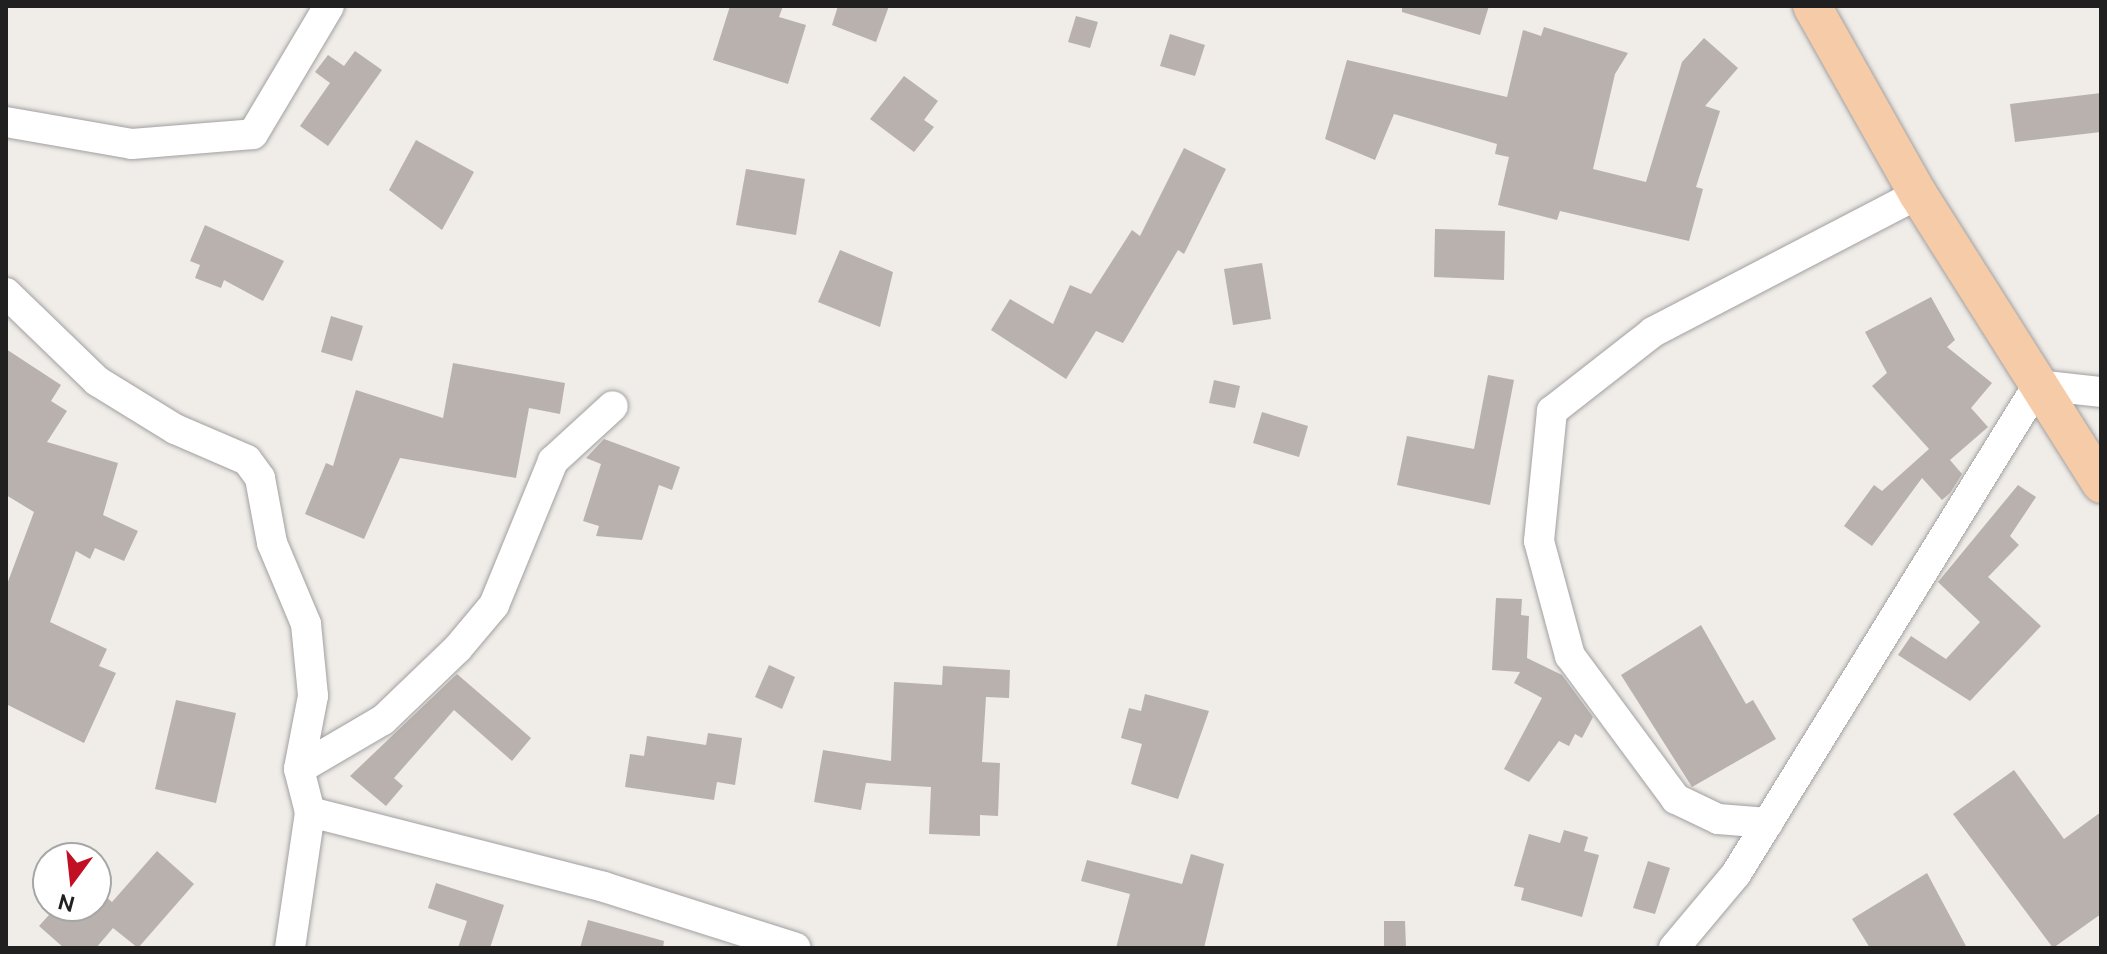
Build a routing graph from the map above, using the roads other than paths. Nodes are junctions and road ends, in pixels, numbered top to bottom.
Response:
1 (329, 6) edge
2 (1812, 6) edge
3 (6, 122) edge
4 (1918, 194) junction
5 (6, 293) edge
6 (2038, 385) junction
7 (2101, 392) edge
8 (613, 406) dead end
9 (2101, 484) edge
10 (299, 769) junction
11 (310, 812) junction
12 (1768, 823) junction
13 (290, 948) edge
14 (796, 948) edge
15 (1674, 948) edge

1 - 3 street
2 - 4 main road
4 - 6 main road
4 - 12 street
5 - 10 street
6 - 7 street
6 - 9 main road
6 - 12 street
8 - 10 street
10 - 11 street
11 - 13 street
11 - 14 street
12 - 15 street

